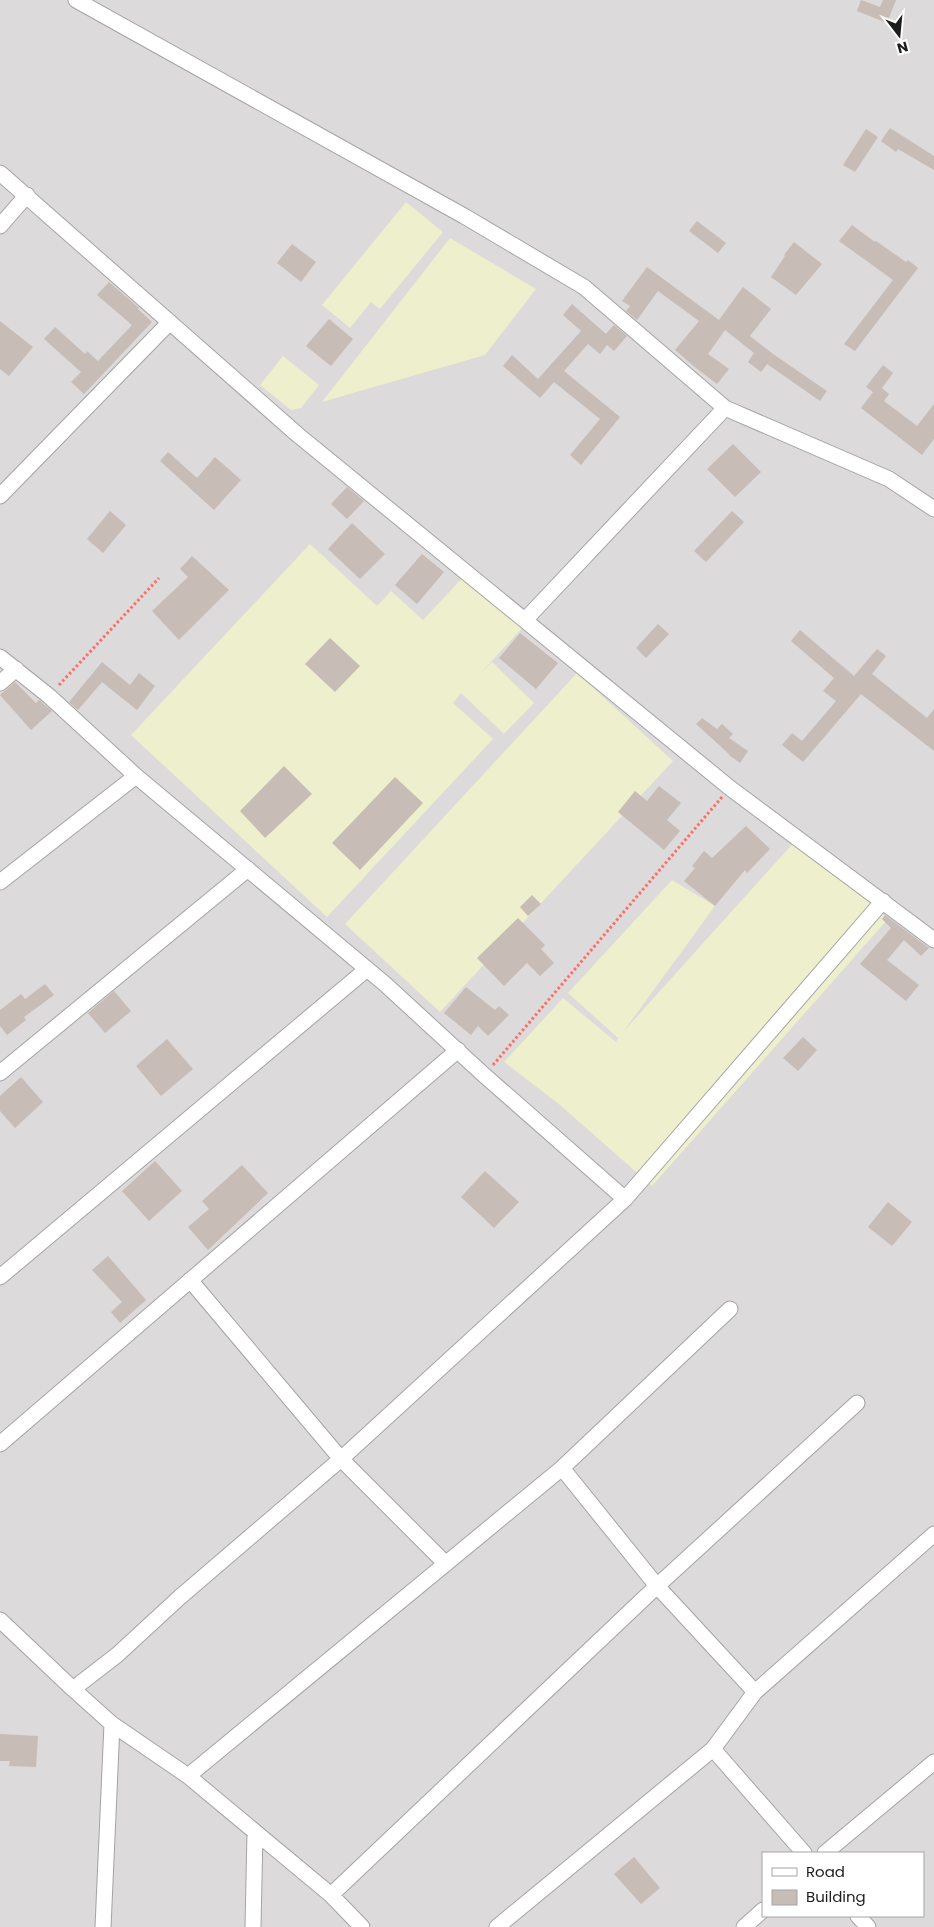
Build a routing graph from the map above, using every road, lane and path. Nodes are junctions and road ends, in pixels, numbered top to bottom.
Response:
1 (76, 0) edge
2 (0, 173) edge
3 (27, 195) junction
4 (0, 226) edge
5 (170, 322) junction
6 (725, 408) junction
7 (0, 496) edge
8 (934, 509) edge
9 (159, 578) dead end
10 (525, 620) junction
11 (0, 656) edge
12 (16, 669) junction
13 (0, 683) edge
14 (49, 696) junction
15 (136, 776) junction
16 (730, 788) junction
17 (248, 869) junction
18 (0, 882) edge
19 (883, 901) junction
20 (934, 940) edge
21 (367, 969) junction
22 (458, 1050) junction
23 (0, 1073) edge
24 (484, 1075) junction
25 (626, 1199) junction
26 (0, 1277) edge
27 (190, 1280) junction
28 (730, 1309) dead end
29 (857, 1403) dead end
30 (0, 1444) edge
31 (341, 1459) junction
32 (562, 1468) junction
33 (934, 1534) edge
34 (446, 1564) junction
35 (657, 1586) junction
36 (0, 1620) edge
37 (73, 1689) junction
38 (755, 1692) junction
39 (112, 1724) junction
40 (713, 1749) junction
41 (934, 1762) edge
42 (188, 1776) junction
43 (255, 1832) junction
44 (803, 1852) edge
45 (826, 1852) edge
46 (332, 1895) junction
47 (762, 1911) edge
48 (859, 1917) edge
49 (103, 1927) edge
50 (253, 1927) edge
51 (362, 1927) edge
52 (496, 1927) edge
53 (744, 1927) edge
54 (868, 1927) edge

1 - 6 street
2 - 3 street
3 - 4 street
3 - 5 street
5 - 7 street
5 - 10 street
6 - 8 street
6 - 10 street
9 - 14 path
10 - 16 street
11 - 12 street
12 - 13 street
12 - 14 street
14 - 15 street
15 - 17 street
15 - 18 street
16 - 19 street
16 - 24 path
17 - 21 street
17 - 23 street
19 - 20 street
19 - 25 street
21 - 22 street
21 - 26 street
22 - 24 street
22 - 27 street
24 - 25 street
25 - 31 street
27 - 30 street
27 - 31 street
28 - 32 street
29 - 35 street
31 - 34 street
31 - 37 street
32 - 34 street
32 - 35 street
33 - 38 street
34 - 42 street
35 - 38 street
35 - 46 street
36 - 37 street
37 - 39 street
38 - 40 street
39 - 42 street
39 - 49 street
40 - 44 street
40 - 52 street
41 - 45 street
42 - 43 street
43 - 46 street
43 - 50 street
46 - 51 street
47 - 53 street
48 - 54 street

